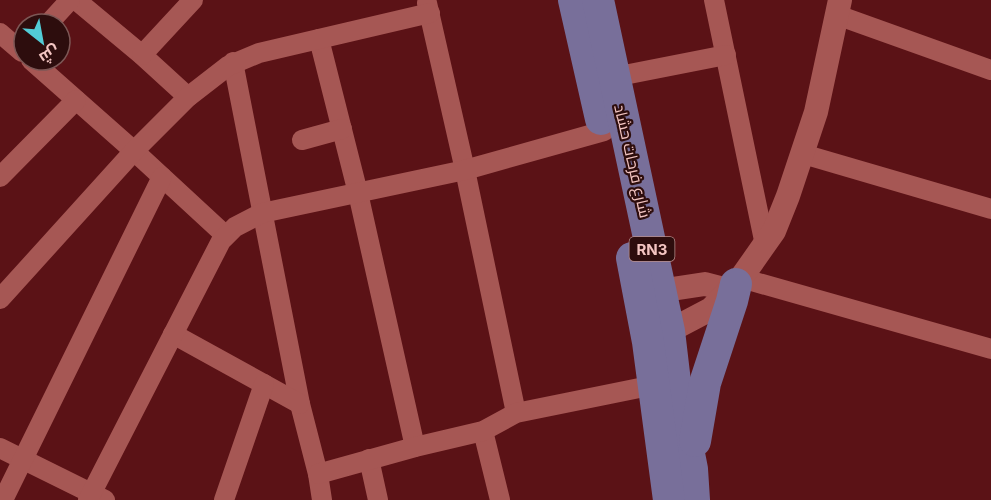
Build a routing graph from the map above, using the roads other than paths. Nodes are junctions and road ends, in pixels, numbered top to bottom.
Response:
1 (70, 0) edge
2 (75, 0) edge
3 (574, 0) edge
4 (598, 0) edge
5 (714, 0) edge
6 (191, 1) edge
7 (428, 7) edge
8 (839, 8) edge
9 (59, 12) edge
10 (0, 33) edge
11 (319, 39) junction
12 (12, 43) edge
13 (142, 55) junction
14 (726, 55) junction
15 (233, 62) junction
16 (991, 70) edge
17 (45, 72) edge
18 (614, 77) junction
19 (188, 97) junction
20 (76, 100) junction
21 (342, 129) junction
22 (604, 131) junction
23 (302, 140) dead end
24 (134, 151) junction
25 (802, 154) junction
26 (465, 170) junction
27 (0, 177) edge
28 (162, 177) junction
29 (358, 193) junction
30 (991, 209) edge
31 (262, 213) junction
32 (225, 235) junction
33 (765, 245) junction
34 (735, 284) junction
35 (649, 289) junction
36 (0, 299) edge
37 (172, 334) junction
38 (659, 337) junction
39 (991, 349) edge
40 (664, 383) junction
41 (264, 384) junction
42 (300, 404) junction
43 (516, 413) junction
44 (483, 431) junction
45 (415, 447) junction
46 (0, 448) edge
47 (22, 459) junction
48 (369, 459) junction
49 (692, 469) junction
50 (318, 474) junction
51 (95, 498) edge
52 (3, 500) edge
53 (224, 500) edge
54 (322, 500) edge
55 (378, 500) edge
56 (500, 500) edge
57 (669, 500) edge
58 (694, 500) edge

1 - 9 street
2 - 13 street
3 - 22 main road, شارع فرحات حشاد / RN3
4 - 18 main road, شارع فرحات حشاد / RN3
5 - 14 street
6 - 13 street
7 - 11 street
7 - 26 street
8 - 16 street
8 - 25 street
10 - 12 street
11 - 15 street
11 - 21 street
13 - 19 street
14 - 18 street
14 - 33 street
15 - 19 street
15 - 31 street
17 - 20 street
18 - 35 main road, شارع فرحات حشاد / RN3
19 - 24 street
20 - 24 street
20 - 27 street
21 - 23 street
21 - 29 street
22 - 26 street
22 - 35 main road, شارع فرحات حشاد / RN3
24 - 28 street
24 - 36 street
25 - 30 street
25 - 33 street
26 - 29 street
26 - 43 street
28 - 32 street
28 - 47 street
29 - 31 street
29 - 45 street
31 - 32 street
31 - 42 street
32 - 37 street
33 - 34 street
34 - 35 street
34 - 38 street
34 - 39 street
34 - 49 main road
35 - 38 main road, شارع فرحات حشاد / RN3
37 - 41 street
37 - 51 street
38 - 40 main road, شارع فرحات حشاد / RN3
40 - 43 street
40 - 49 main road, شارع فرحات حشاد / RN3
40 - 57 main road, شارع فرحات حشاد / RN3
41 - 42 street
41 - 53 street
42 - 50 street
43 - 44 street
44 - 45 street
44 - 56 street
45 - 48 street
46 - 47 street
47 - 51 street
47 - 52 street
48 - 50 street
48 - 55 street
49 - 58 main road, شارع فرحات حشاد / RN3
50 - 54 street

